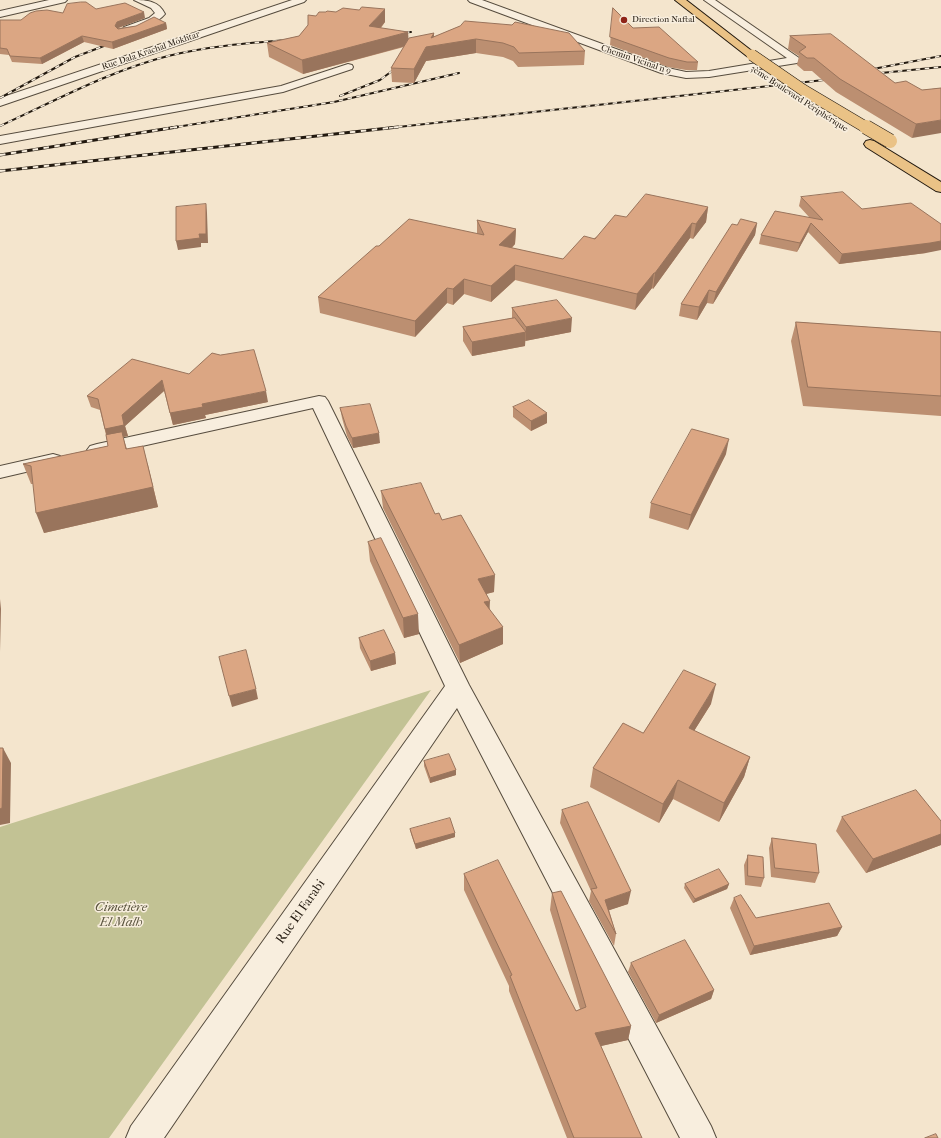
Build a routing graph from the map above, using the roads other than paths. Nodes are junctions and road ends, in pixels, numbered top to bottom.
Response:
1 (62, 0) edge
2 (139, 0) edge
3 (270, 0) edge
4 (301, 0) edge
5 (473, 0) edge
6 (709, 0) edge
7 (129, 2) dead end
8 (676, 2) edge
9 (285, 6) junction
10 (160, 11) junction
11 (0, 14) edge
12 (683, 15) dead end
13 (123, 31) edge
14 (735, 57) dead end
15 (348, 67) edge
16 (0, 102) edge
17 (821, 114) dead end
18 (858, 137) dead end
19 (0, 140) edge
20 (903, 148) dead end
21 (941, 188) edge
22 (0, 472) edge
23 (458, 687) junction
24 (143, 1138) edge
25 (699, 1138) edge

1 - 11 street
2 - 10 street
3 - 9 street
4 - 9 street, Rue Dala Krachal Mokhtar
5 - 6 street, Chemin Vicinal n 9
7 - 10 street
8 - 12 highway, 3ème Boulevard Périphérique
8 - 20 highway, 3ème Boulevard Périphérique, bridge
9 - 16 street, Rue Dala Krachal Mokhtar
10 - 13 street
14 - 17 highway, 3ème Boulevard Périphérique
15 - 19 street
18 - 21 highway, 3ème Boulevard Périphérique
22 - 23 street
23 - 24 street, Rue El Farabi
23 - 25 street

